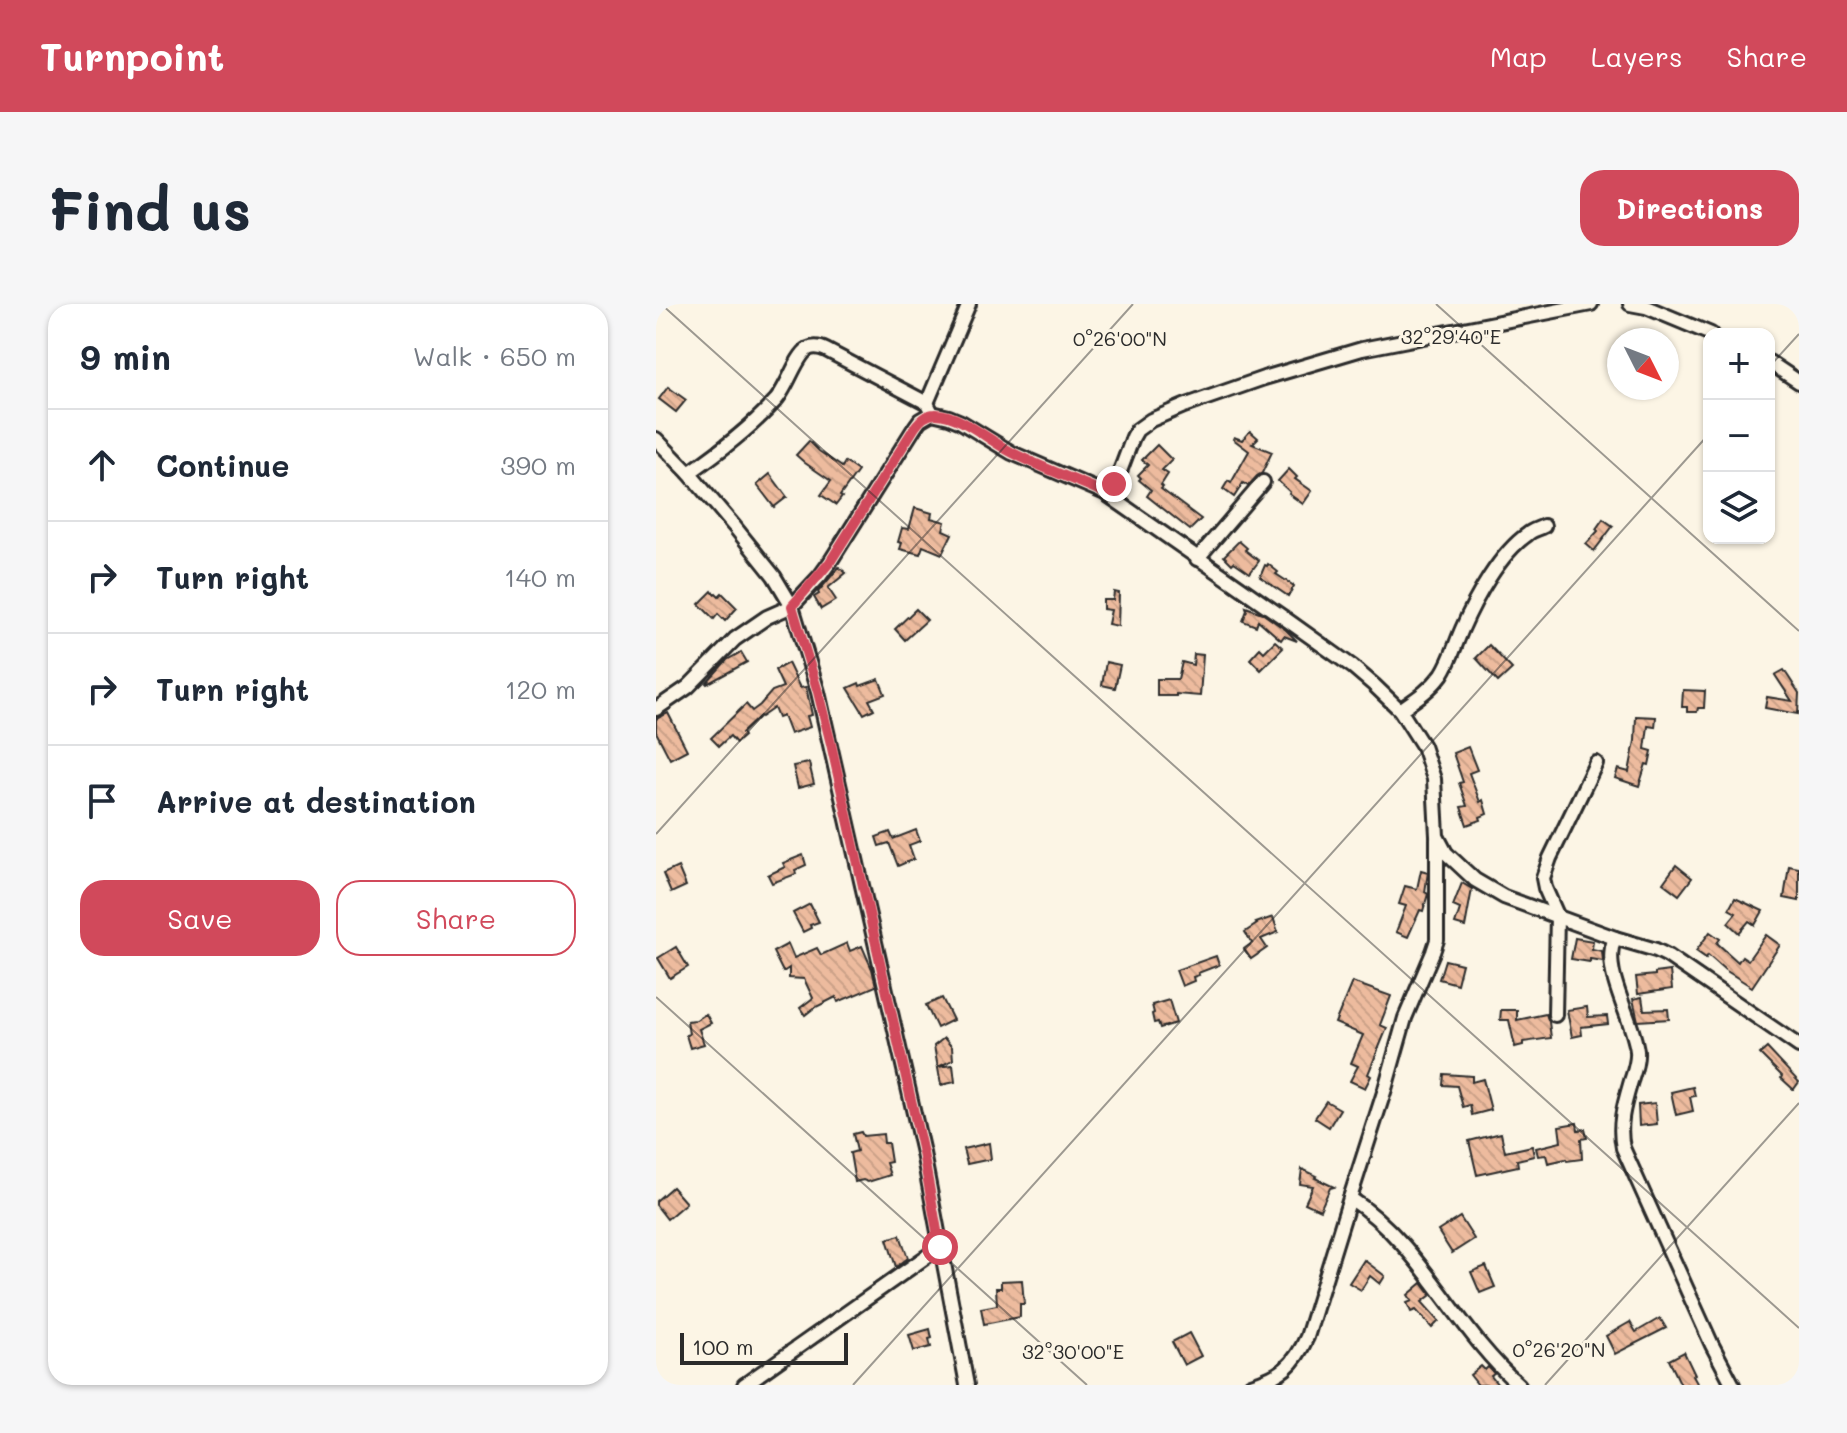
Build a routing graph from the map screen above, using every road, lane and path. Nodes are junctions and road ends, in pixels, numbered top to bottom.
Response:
1 (969, 304) edge
2 (1591, 304) edge
3 (1630, 304) edge
4 (1703, 330) edge
5 (1775, 366) edge
6 (1799, 382) edge
7 (930, 408) junction
8 (656, 439) edge
9 (689, 473) junction
10 (1263, 482) dead end
11 (1105, 493) junction
12 (1544, 526) dead end
13 (1197, 559) junction
14 (792, 606) junction
15 (656, 709) edge
16 (1400, 710) junction
17 (1596, 763) dead end
18 (1437, 836) junction
19 (1557, 915) junction
20 (1615, 938) junction
21 (1555, 1015) dead end
22 (1799, 1046) edge
23 (1350, 1198) junction
24 (940, 1247) junction
25 (1276, 1381) edge
26 (744, 1385) edge
27 (967, 1385) edge
28 (1251, 1385) edge
29 (1519, 1385) edge
30 (1733, 1385) edge

1 - 7 street
2 - 11 street
3 - 4 street
5 - 6 street
7 - 9 street
7 - 11 street
7 - 14 street
8 - 9 street
9 - 14 street
10 - 13 street
11 - 13 street
12 - 16 street
13 - 16 street
14 - 15 street
14 - 24 street
16 - 18 street
17 - 19 street
18 - 19 street
18 - 23 street
19 - 20 street
19 - 21 street
20 - 22 street
20 - 30 street
23 - 25 street
23 - 29 street
24 - 26 street
24 - 27 street
25 - 28 street

